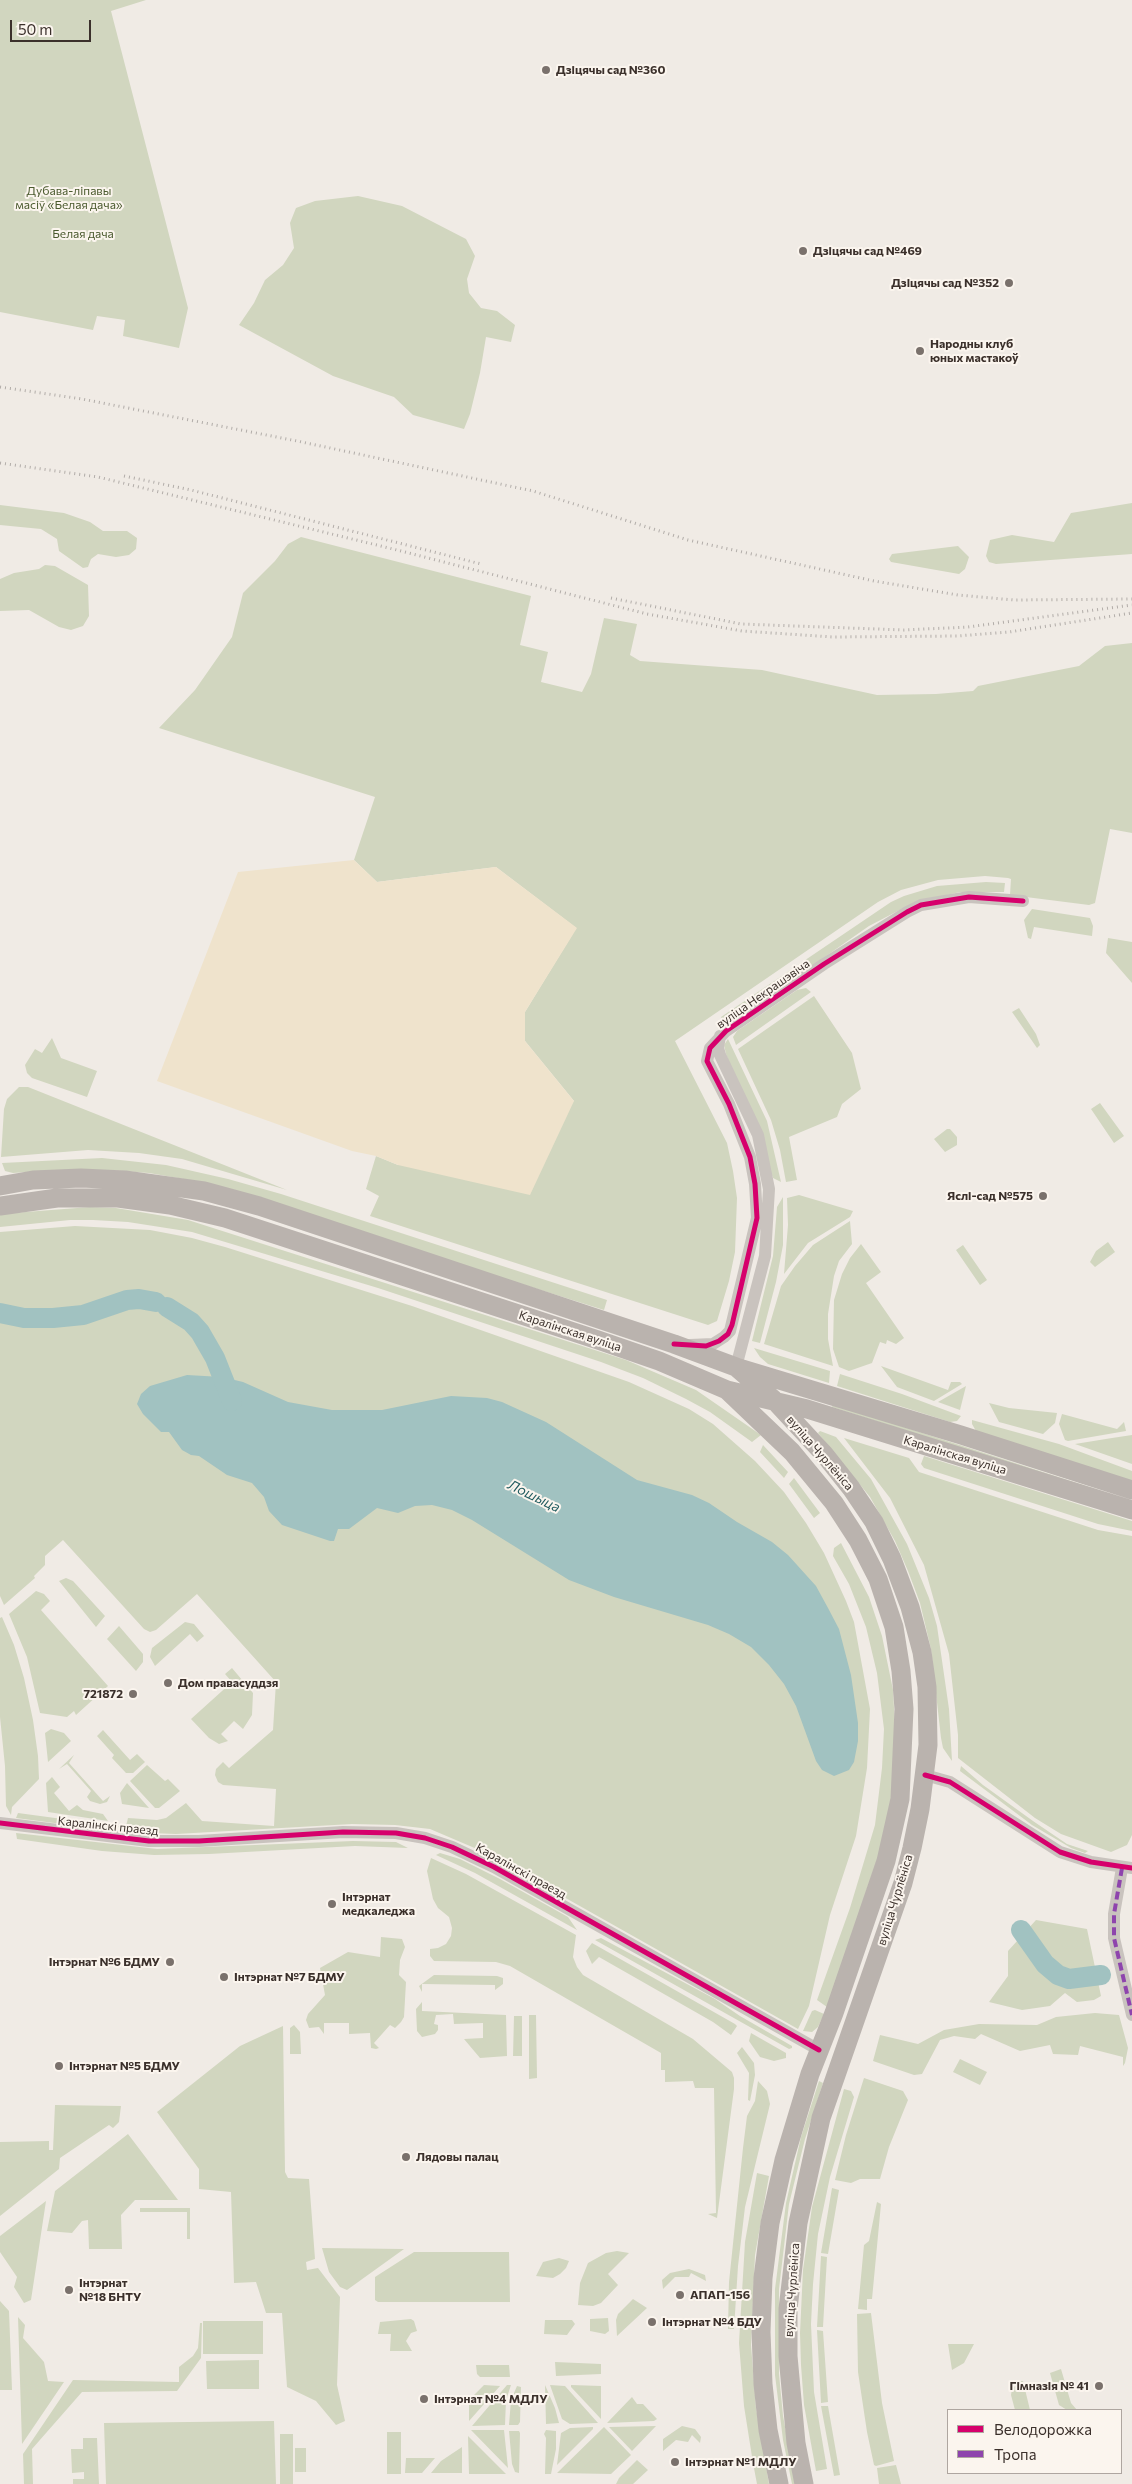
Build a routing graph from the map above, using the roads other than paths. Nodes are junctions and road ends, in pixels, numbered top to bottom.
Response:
1 (1023, 901) dead end
2 (720, 1036) junction
3 (0, 1186) edge
4 (0, 1206) edge
5 (382, 1248) junction
6 (375, 1267) junction
7 (674, 1344) junction
8 (736, 1367) junction
9 (727, 1390) junction
10 (773, 1399) junction
11 (808, 1409) junction
12 (797, 1426) junction
13 (1132, 1490) edge
14 (1132, 1510) edge
15 (903, 1772) junction
16 (925, 1775) junction
17 (0, 1823) edge
18 (1127, 1868) edge
19 (1132, 2015) edge
20 (819, 2050) junction
21 (841, 2058) junction
22 (779, 2484) edge
23 (804, 2484) edge

1 - 2 street, вуліца Некрашэвіча
2 - 7 street, вуліца Некрашэвіча
2 - 8 street, вуліца Некрашэвіча
3 - 5 main road, Каралінская вуліца
4 - 6 main road, Каралінская вуліца
5 - 6 main road
5 - 7 main road, Каралінская вуліца
6 - 9 main road, Каралінская вуліца
7 - 8 main road, Каралінская вуліца
8 - 9 main road
8 - 10 main road, вуліца Чурлёніса
8 - 13 main road, Каралінская вуліца
9 - 10 main road, Каралінская вуліца
9 - 15 main road, вуліца Чурлёніса
10 - 11 main road, Каралінская вуліца
10 - 12 main road, вуліца Чурлёніса
11 - 12 main road
11 - 14 main road, Каралінская вуліца
12 - 16 main road, вуліца Чурлёніса
15 - 16 main road
15 - 20 main road, вуліца Чурлёніса
16 - 18 street
16 - 21 main road, вуліца Чурлёніса
17 - 20 street, Каралінскі праезд
18 - 19 street
20 - 21 main road
20 - 22 main road, вуліца Чурлёніса
21 - 23 main road, вуліца Чурлёніса

